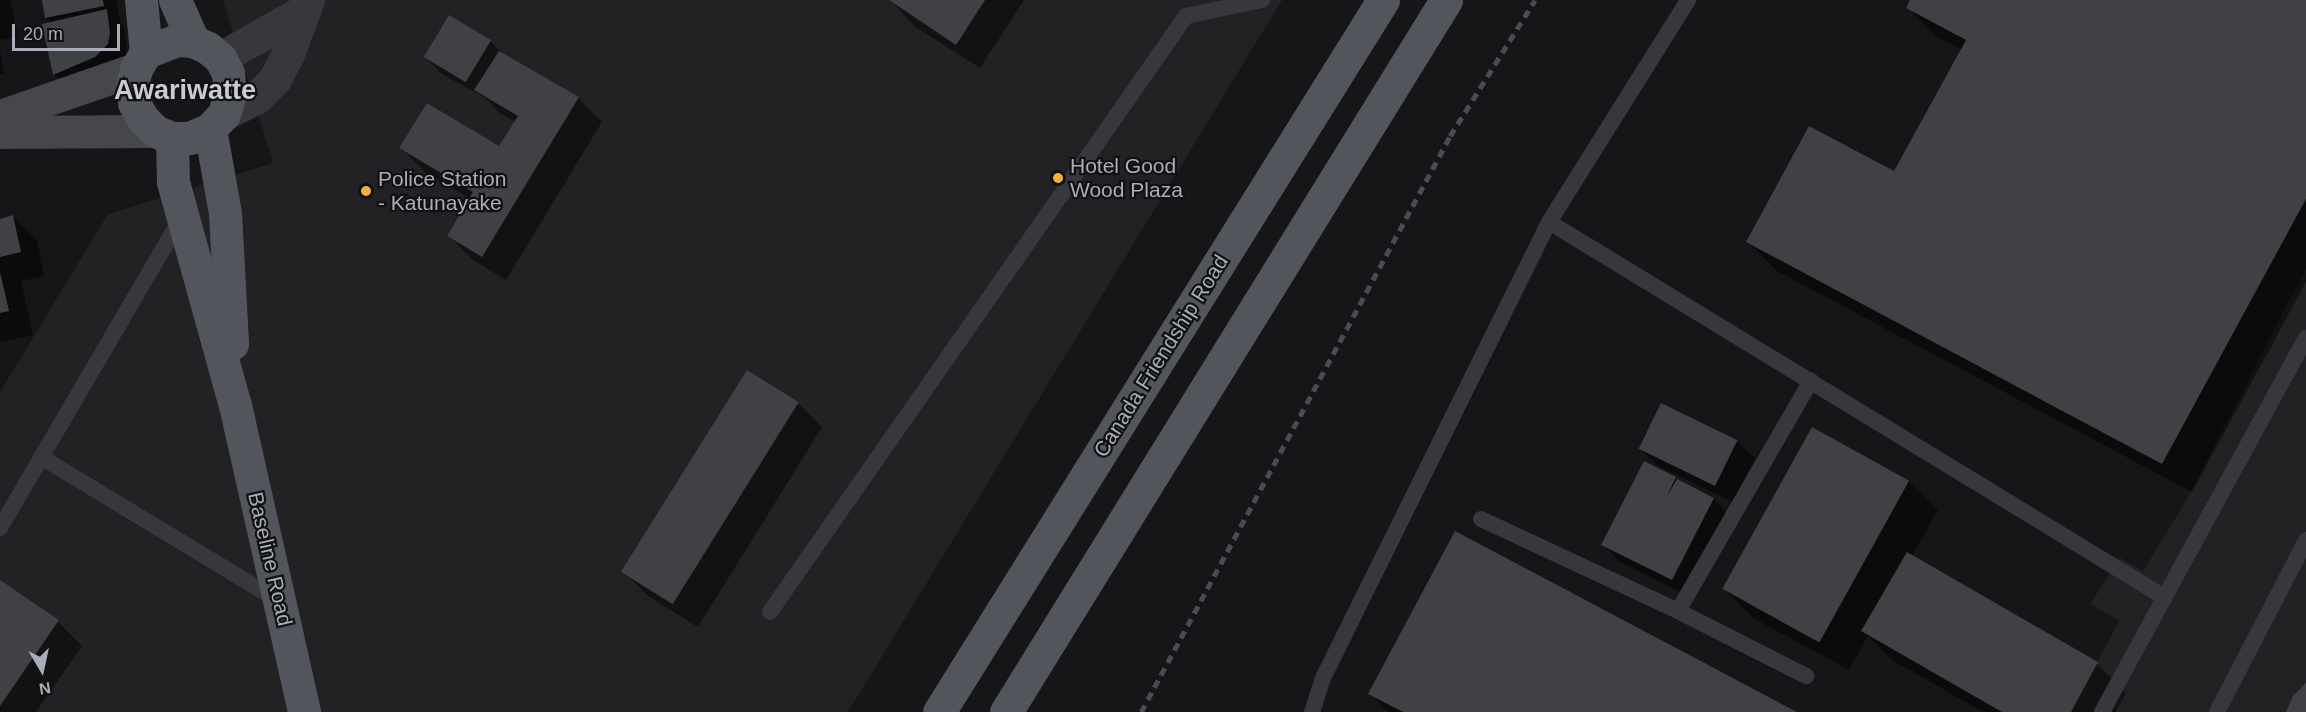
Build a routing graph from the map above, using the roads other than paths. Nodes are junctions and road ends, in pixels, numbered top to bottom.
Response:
1 (141, 0) edge
2 (175, 0) edge
3 (1262, 0) edge
4 (1383, 0) edge
5 (1446, 0) edge
6 (1688, 0) edge
7 (305, 6) edge
8 (207, 50) junction
9 (141, 60) junction
10 (0, 116) edge
11 (217, 122) junction
12 (0, 132) edge
13 (164, 134) junction
14 (182, 216) junction
15 (1549, 222) junction
16 (2306, 338) edge
17 (1811, 381) junction
18 (235, 405) junction
19 (41, 457) junction
20 (1481, 519) dead end
21 (0, 528) edge
22 (2306, 540) edge
23 (2164, 597) junction
24 (279, 601) junction
25 (1678, 611) junction
26 (770, 612) dead end
27 (1806, 676) dead end
28 (304, 712) edge
29 (939, 712) edge
30 (1006, 712) edge
31 (1312, 712) edge
32 (2102, 712) edge
33 (2217, 712) edge

1 - 9 main road
2 - 8 main road
3 - 26 lane
4 - 29 main road, Canada Friendship Road
5 - 30 main road
6 - 15 lane
7 - 8 street
7 - 11 street
8 - 9 main road
8 - 11 main road
9 - 10 main road
9 - 13 main road
11 - 13 main road
11 - 18 main road, Baseline Road
12 - 13 main road
13 - 14 main road, Baseline Road
14 - 18 main road, Baseline Road
14 - 19 lane
15 - 17 lane
15 - 31 lane
16 - 23 lane
17 - 23 lane
17 - 25 lane
18 - 24 main road, Baseline Road
19 - 21 lane
19 - 24 lane
20 - 25 lane
22 - 33 lane
23 - 32 lane
24 - 28 main road, Baseline Road
25 - 27 lane

